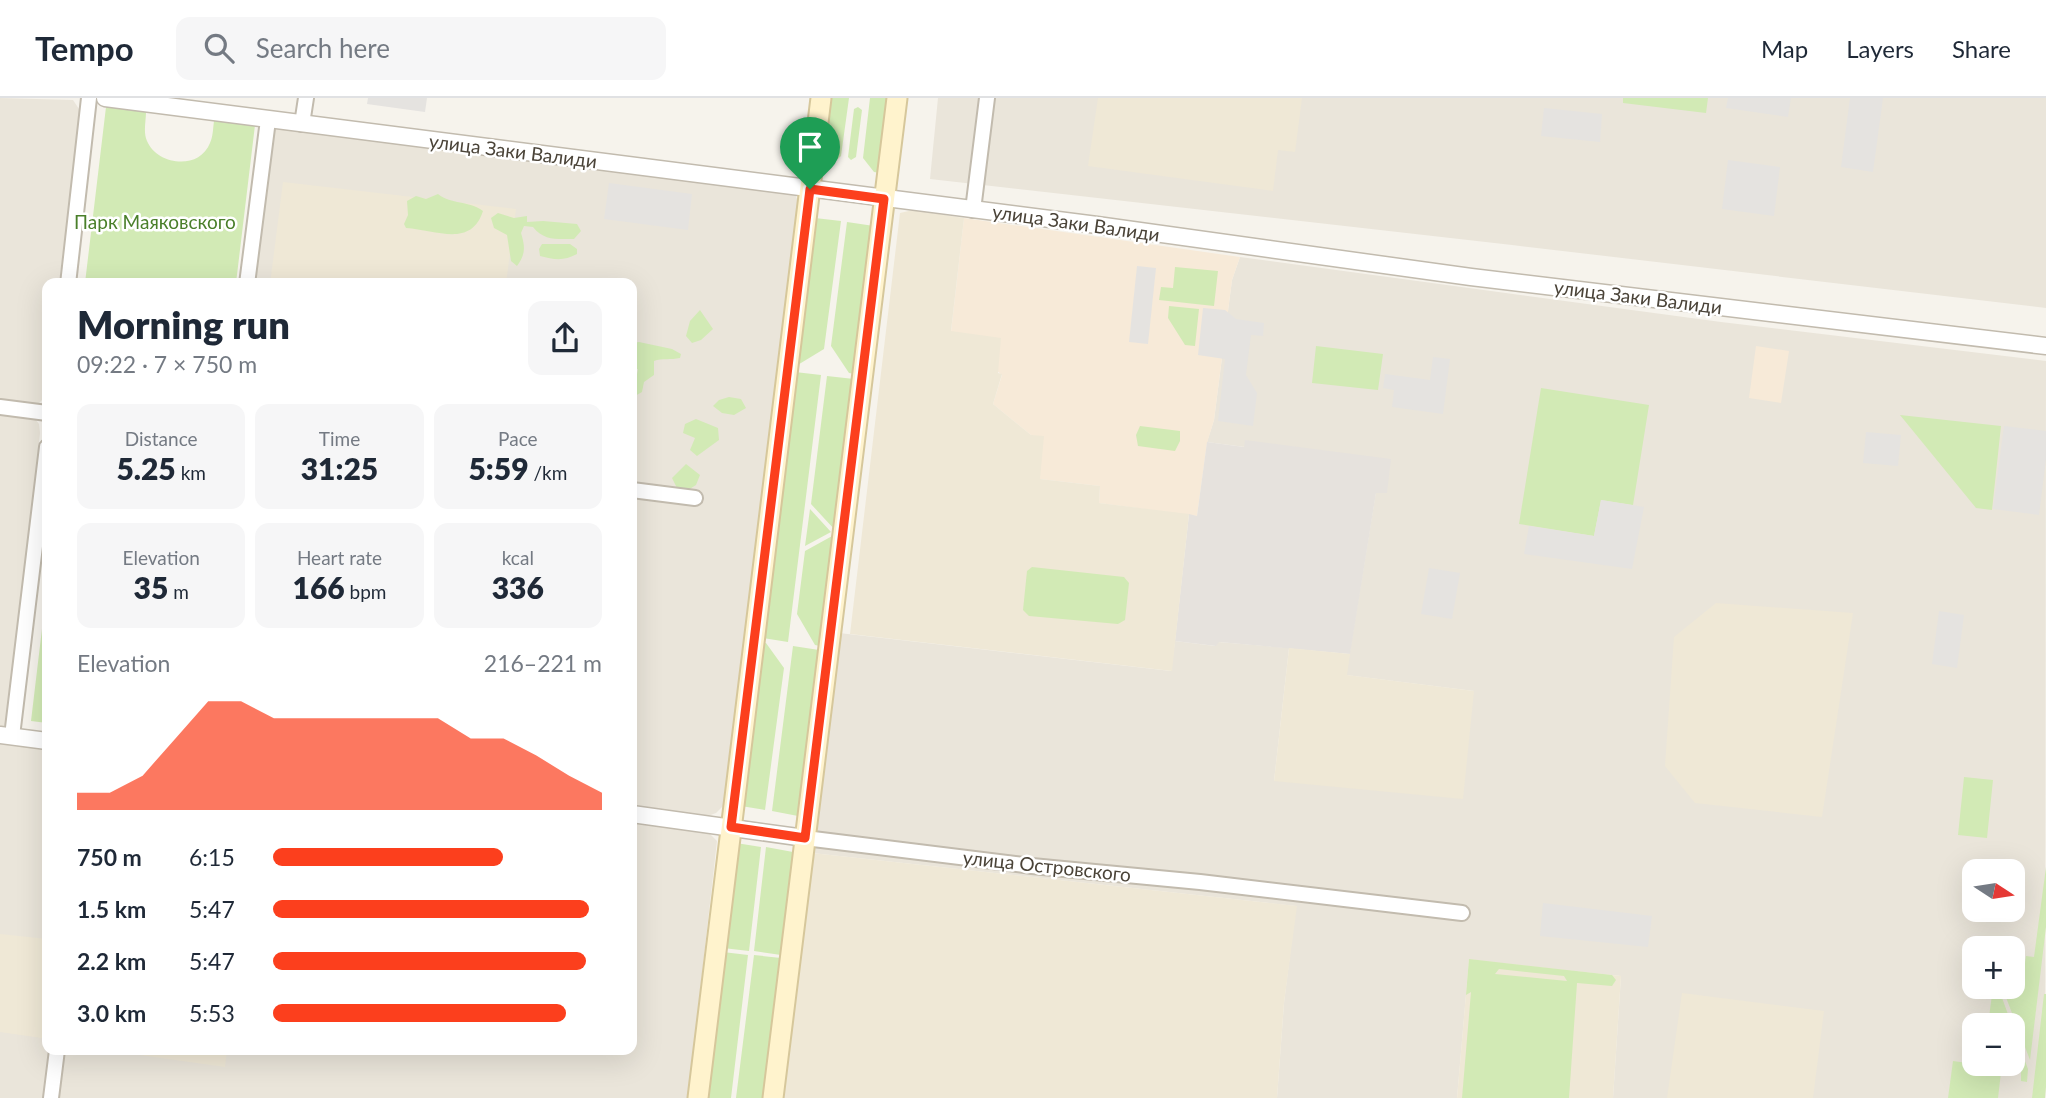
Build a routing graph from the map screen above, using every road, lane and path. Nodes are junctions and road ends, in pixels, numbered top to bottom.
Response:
1 (89, 98) edge
2 (105, 98) edge
3 (306, 98) edge
4 (821, 98) edge
5 (897, 98) edge
6 (987, 98) edge
7 (179, 103) edge
8 (268, 120) junction
9 (302, 124) junction
10 (810, 189) junction
11 (884, 199) junction
12 (973, 210) junction
13 (69, 278) edge
14 (248, 278) edge
15 (2046, 346) edge
16 (0, 407) edge
17 (42, 412) edge
18 (42, 482) edge
19 (637, 491) edge
20 (695, 498) dead end
21 (6, 736) edge
22 (42, 740) edge
23 (637, 815) edge
24 (731, 827) junction
25 (805, 838) junction
26 (1462, 913) dead end
27 (56, 1055) edge
28 (51, 1098) edge
29 (698, 1098) edge
30 (773, 1098) edge

1 - 13 street
2 - 7 street, улица Заки Валиди
3 - 9 street
4 - 10 main road
5 - 11 main road
6 - 12 street
7 - 8 street, улица Заки Валиди
8 - 9 street, улица Заки Валиди
8 - 14 street
9 - 10 street, улица Заки Валиди
10 - 11 street, улица Заки Валиди
10 - 24 main road
11 - 12 street, улица Заки Валиди
11 - 25 main road
12 - 15 street, улица Заки Валиди
16 - 17 street
18 - 21 street
19 - 20 street
21 - 22 street
23 - 24 street, улица Островского
24 - 25 street, улица Островского
24 - 29 main road
25 - 26 street, улица Островского
25 - 30 main road
27 - 28 street

